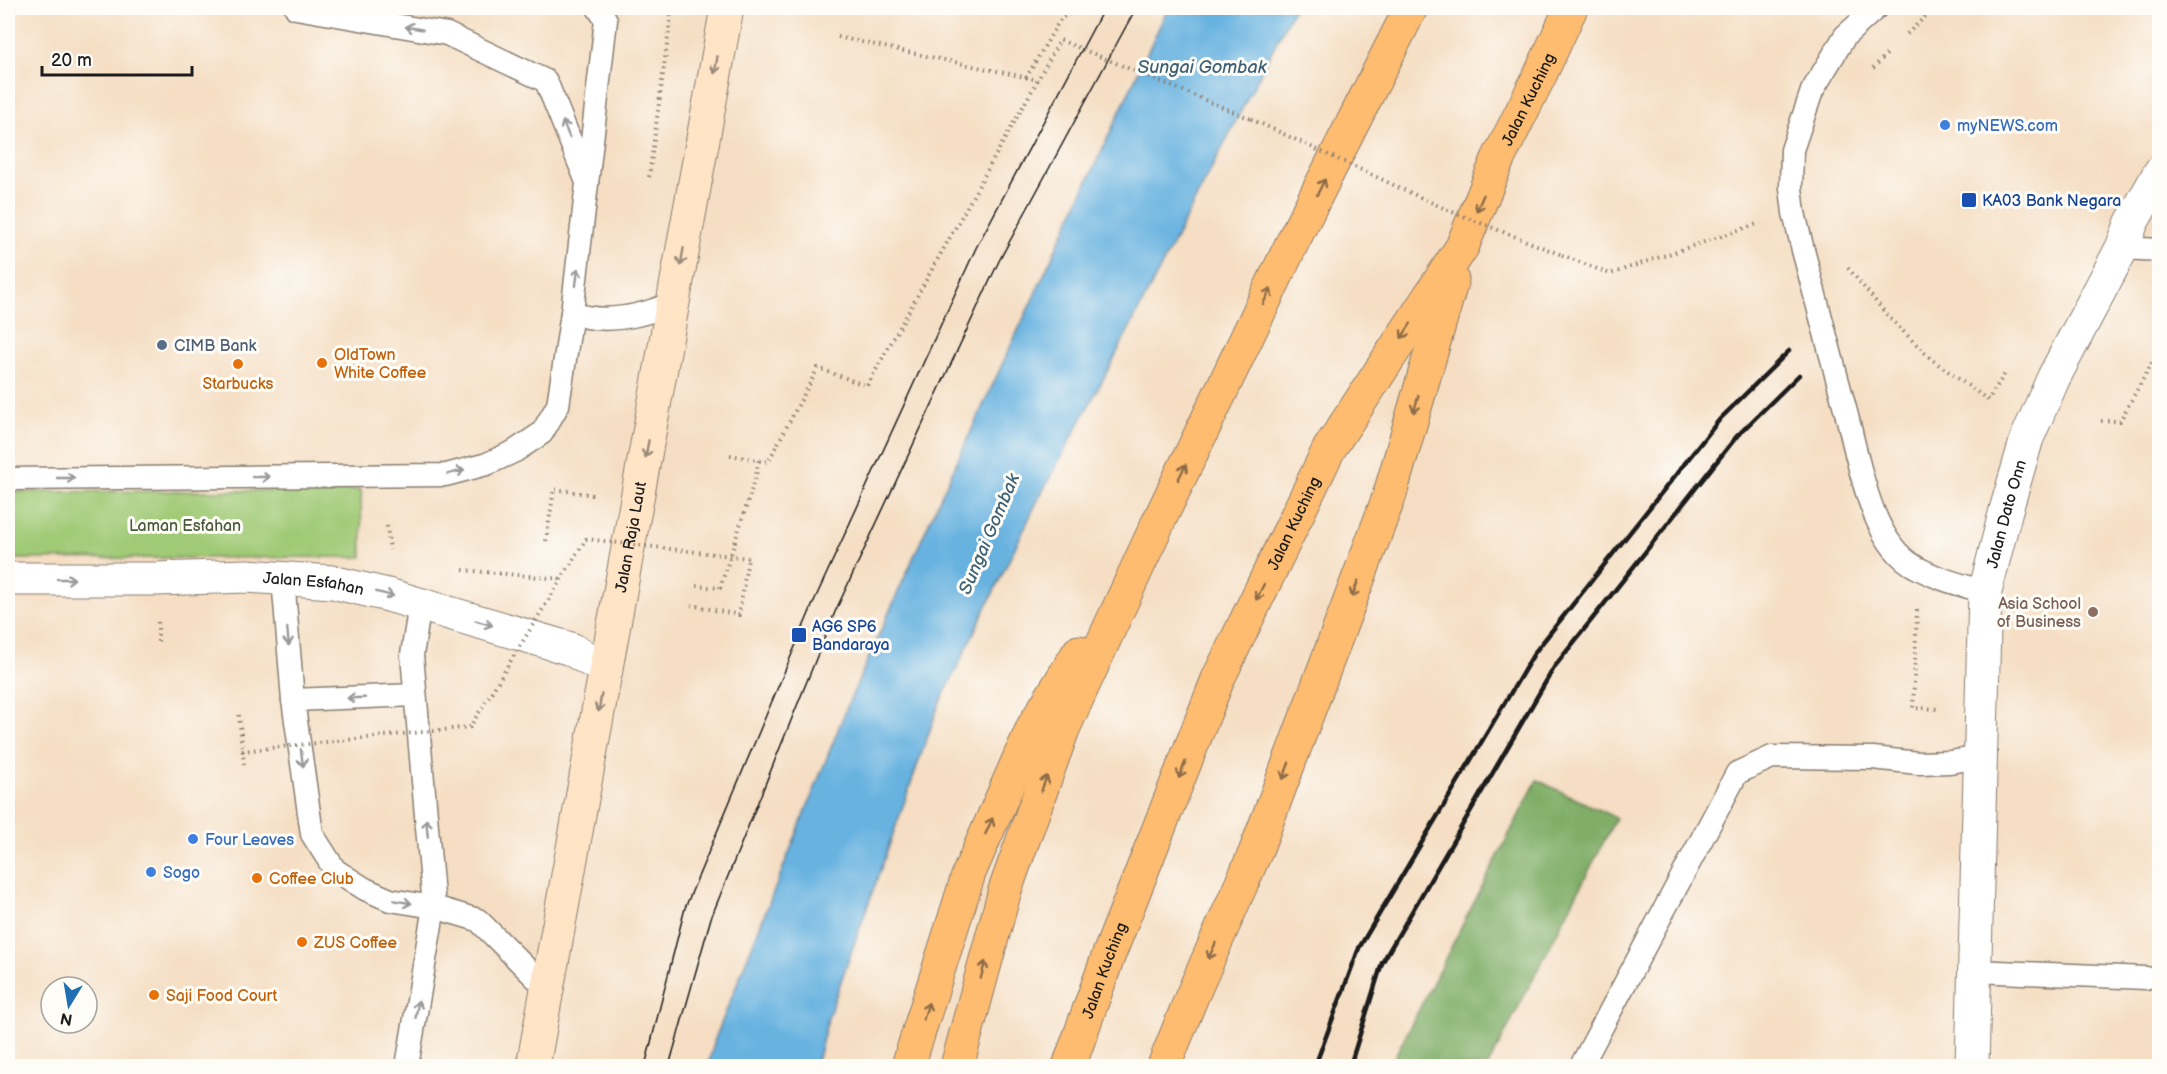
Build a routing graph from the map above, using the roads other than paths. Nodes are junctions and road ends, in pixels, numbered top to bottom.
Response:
1 (296, 8) edge
2 (598, 8) edge
3 (727, 8) edge
4 (1411, 8) edge
5 (1571, 8) edge
6 (1578, 8) edge
7 (1876, 8) edge
8 (1541, 73) junction
9 (2160, 172) edge
10 (588, 183) junction
11 (1462, 247) junction
12 (2122, 248) junction
13 (2160, 250) edge
14 (673, 303) junction
15 (572, 313) junction
16 (8, 478) edge
17 (1157, 525) junction
18 (283, 578) junction
19 (8, 579) edge
20 (1985, 592) junction
21 (420, 604) junction
22 (606, 670) junction
23 (415, 695) junction
24 (293, 700) junction
25 (1980, 757) junction
26 (434, 907) junction
27 (1974, 971) junction
28 (2146, 978) dead end
29 (548, 989) junction
30 (407, 1066) edge
31 (533, 1066) edge
32 (909, 1066) edge
33 (957, 1066) edge
34 (1069, 1066) edge
35 (1164, 1066) edge
36 (1581, 1066) edge
37 (1972, 1066) edge

10 -> 1 lane
2 - 10 lane
3 -> 14 main road, Jalan Raja Laut
17 -> 4 highway
5 - 8 highway, Jalan Kuching
6 - 8 highway
7 - 20 lane, bridge
8 -> 11 highway, Jalan Kuching
9 - 12 street, Jalan Dato Onn
15 -> 10 lane
11 -> 34 highway, Jalan Kuching
11 -> 35 highway
12 - 13 lane
12 - 20 street, Jalan Dato Onn
14 - 15 lane
14 -> 22 main road, Jalan Raja Laut
16 -> 15 lane
32 -> 17 highway
33 -> 17 highway
19 -> 18 street, Jalan Esfahan
18 -> 21 street, Jalan Esfahan
18 -> 24 lane
20 - 25 street, Jalan Dato Onn
21 -> 22 street, Jalan Esfahan
21 - 23 lane
22 -> 29 main road, Jalan Raja Laut
23 -> 24 lane
26 -> 23 lane
24 -> 26 lane
25 - 27 street, Jalan Dato Onn
25 - 36 lane
26 - 29 lane
30 -> 26 lane
27 - 28 lane
27 - 37 street, Jalan Dato Onn
29 - 31 main road, Jalan Raja Laut

